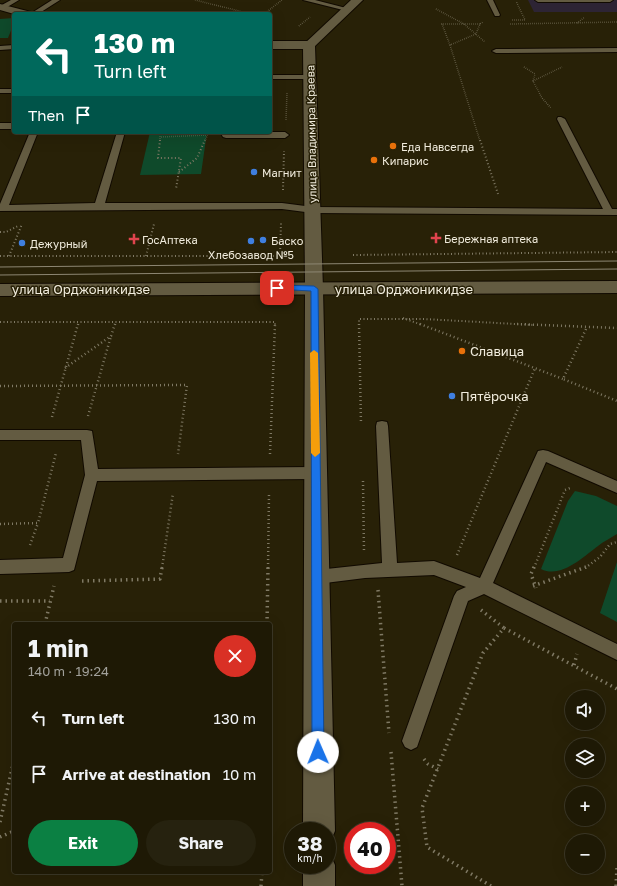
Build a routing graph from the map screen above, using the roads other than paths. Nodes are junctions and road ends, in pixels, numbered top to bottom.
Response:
1 (16, 0) edge
2 (57, 0) edge
3 (306, 0) edge
4 (490, 0) edge
5 (538, 0) edge
6 (610, 0) edge
7 (352, 4) edge
8 (1, 8) edge
9 (18, 12) edge
10 (36, 12) edge
11 (497, 15) dead end
12 (272, 45) edge
13 (309, 45) junction
14 (12, 47) edge
15 (0, 48) edge
16 (617, 50) edge
17 (496, 51) road end
18 (272, 77) edge
19 (310, 77) junction
20 (0, 91) edge
21 (12, 91) edge
22 (560, 119) road end
23 (0, 126) edge
24 (12, 126) edge
25 (33, 134) edge
26 (120, 134) edge
27 (255, 134) edge
28 (285, 135) dead end
29 (99, 206) junction
30 (2, 208) edge
31 (313, 210) junction
32 (613, 212) edge
33 (617, 287) edge
34 (314, 289) junction
35 (0, 290) edge
36 (382, 426) dead end
37 (0, 435) edge
38 (316, 473) junction
39 (92, 475) junction
40 (617, 487) edge
41 (0, 566) edge
42 (390, 570) junction
43 (316, 577) junction
44 (484, 586) junction
45 (617, 652) edge
46 (411, 741) dead end
47 (319, 822) edge
48 (319, 874) edge
49 (319, 886) edge

1 - 8 lane
2 - 10 lane
3 - 7 lane
4 - 11 lane
5 - 6 lane
7 - 13 street
8 - 9 street
12 - 13 street
13 - 19 street, улица Владимира Краева
14 - 15 lane
16 - 17 lane
18 - 19 lane
19 - 31 street, улица Владимира Краева
20 - 21 lane
22 - 32 lane
23 - 24 lane
25 - 30 lane
26 - 29 lane
27 - 28 lane
29 - 30 lane
29 - 31 lane
31 - 32 lane
31 - 34 street, улица Владимира Краева
33 - 34 street, улица Орджоникидзе
34 - 35 street, улица Орджоникидзе
34 - 38 street, улица Владимира Краева
36 - 42 lane
37 - 39 lane
38 - 39 lane
38 - 43 street, улица Владимира Краева
39 - 41 lane
40 - 44 lane
42 - 43 lane
42 - 44 lane
43 - 47 street, улица Владимира Краева
44 - 45 lane
44 - 46 lane
48 - 49 street

